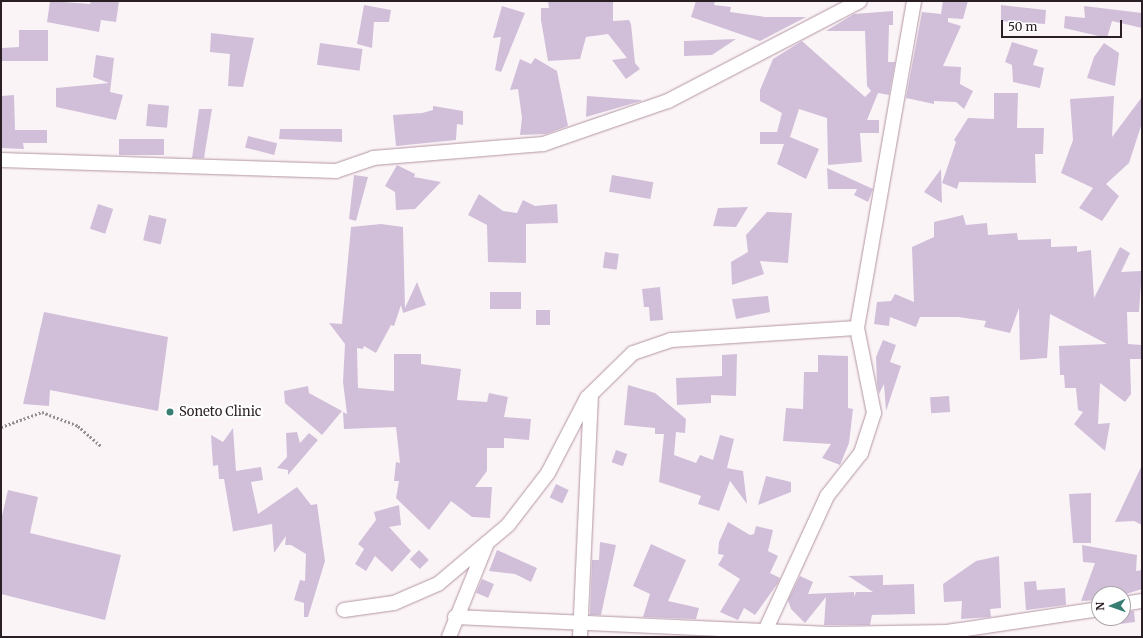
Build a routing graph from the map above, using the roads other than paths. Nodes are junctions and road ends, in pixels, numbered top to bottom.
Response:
1 (860, 1) edge
2 (914, 1) edge
3 (1, 160) edge
4 (857, 328) junction
5 (591, 394) junction
6 (488, 539) junction
7 (1142, 601) edge
8 (1131, 603) edge
9 (344, 610) dead end
10 (1091, 610) edge
11 (455, 616) junction
12 (581, 622) junction
13 (768, 634) edge
14 (449, 637) edge
15 (580, 637) edge

1 - 3 street
2 - 4 street
4 - 5 street
4 - 13 street
5 - 6 street
5 - 12 street
6 - 9 street
6 - 11 street
7 - 8 street
10 - 13 street
11 - 12 street
11 - 14 street
12 - 13 street
12 - 15 street

